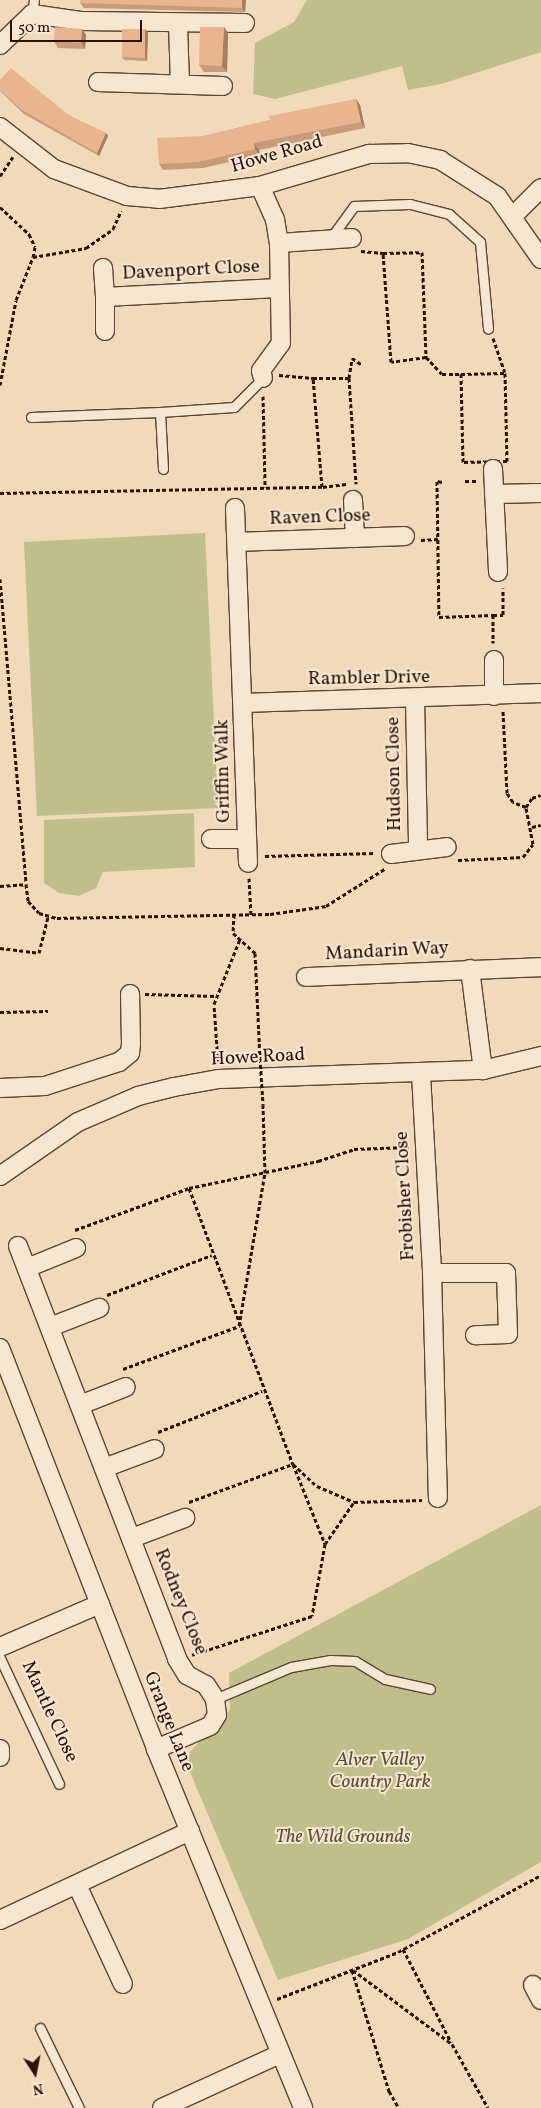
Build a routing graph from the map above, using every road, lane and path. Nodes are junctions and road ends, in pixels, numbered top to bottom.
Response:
1 (33, 7) edge
2 (245, 23) dead end
3 (178, 24) junction
4 (0, 45) edge
5 (98, 82) dead end
6 (180, 84) junction
7 (223, 86) dead end
8 (0, 127) edge
9 (21, 146) junction
10 (0, 176) edge
11 (260, 186) junction
12 (541, 188) edge
13 (126, 196) junction
14 (0, 207) edge
15 (514, 215) junction
16 (352, 238) dead end
17 (330, 239) junction
18 (279, 243) junction
19 (33, 257) junction
20 (541, 259) edge
21 (103, 268) dead end
22 (278, 288) junction
23 (105, 297) junction
24 (488, 329) joint
25 (105, 332) dead end
26 (426, 357) junction
27 (361, 364) dead end
28 (2, 366) edge
29 (505, 372) junction
30 (262, 374) junction
31 (461, 374) junction
32 (313, 378) junction
33 (349, 378) junction
34 (0, 385) edge
35 (160, 412) junction
36 (32, 416) dead end
37 (163, 469) dead end
38 (493, 469) dead end
39 (442, 482) dead end
40 (265, 487) junction
41 (322, 487) junction
42 (541, 492) edge
43 (0, 493) edge
44 (494, 494) junction
45 (353, 500) dead end
46 (235, 508) dead end
47 (405, 536) dead end
48 (355, 538) junction
49 (237, 542) junction
50 (498, 572) joint
51 (0, 578) edge
52 (493, 615) junction
53 (494, 660) joint
54 (541, 693) edge
55 (494, 696) junction
56 (415, 699) junction
57 (244, 703) junction
58 (541, 795) edge
59 (526, 807) dead end
60 (541, 825) edge
61 (532, 827) dead end
62 (211, 839) dead end
63 (247, 839) junction
64 (447, 847) dead end
65 (418, 848) junction
66 (388, 853) joint
67 (248, 863) junction
68 (26, 884) junction
69 (0, 886) edge
70 (234, 914) junction
71 (48, 916) junction
72 (240, 939) junction
73 (0, 948) edge
74 (541, 967) edge
75 (470, 969) junction
76 (306, 977) dead end
77 (130, 994) joint
78 (216, 996) junction
79 (48, 1011) dead end
80 (0, 1012) edge
81 (541, 1056) edge
82 (483, 1070) junction
83 (421, 1074) junction
84 (219, 1079) junction
85 (0, 1088) edge
86 (424, 1146) junction
87 (264, 1173) junction
88 (0, 1176) edge
89 (189, 1188) junction
90 (18, 1246) dead end
91 (76, 1248) joint
92 (212, 1255) junction
93 (27, 1268) junction
94 (432, 1273) junction
95 (99, 1308) joint
96 (239, 1326) junction
97 (50, 1327) junction
98 (474, 1335) dead end
99 (0, 1348) edge
100 (7, 1385) edge
101 (126, 1387) joint
102 (262, 1391) junction
103 (80, 1405) junction
104 (155, 1449) joint
105 (293, 1464) junction
106 (104, 1468) junction
107 (438, 1498) joint
108 (354, 1502) junction
109 (185, 1518) joint
110 (132, 1538) junction
111 (325, 1544) junction
112 (100, 1604) junction
113 (0, 1647) edge
114 (0, 1658) edge
115 (177, 1660) junction
116 (430, 1689) dead end
117 (215, 1700) junction
118 (156, 1748) junction
119 (0, 1749) edge
120 (0, 1757) edge
121 (59, 1784) dead end
122 (190, 1831) junction
123 (541, 1875) edge
124 (76, 1885) junction
125 (0, 1920) edge
126 (403, 1949) junction
127 (352, 1970) junction
128 (123, 1984) dead end
129 (533, 1985) dead end
130 (541, 2000) edge
131 (260, 2006) junction
132 (40, 2028) dead end
133 (452, 2044) junction
134 (280, 2054) junction
135 (79, 2108) edge
136 (162, 2108) edge
137 (303, 2108) edge
138 (399, 2108) edge
139 (488, 2108) edge

1 - 3 street
1 - 4 street
2 - 3 street
3 - 6 street
5 - 6 street
6 - 7 street
8 - 9 street, Howe Road
9 - 10 path
9 - 13 street, Howe Road
11 - 13 street, Howe Road
11 - 15 street, Howe Road
11 - 18 street
12 - 15 street
13 - 19 path
14 - 19 path
15 - 20 street, Howe Road
16 - 17 street
17 - 18 street
17 - 24 lane
18 - 22 street
19 - 28 path
21 - 23 street, Davenport Close
22 - 23 street, Davenport Close
22 - 30 street
23 - 25 street, Davenport Close
24 - 29 path
26 - 26 path
26 - 31 path
27 - 33 path
28 - 34 path
29 - 31 path
29 - 31 path
30 - 32 path
30 - 35 lane
30 - 40 path
32 - 33 path
32 - 41 path
33 - 41 path
35 - 36 lane
35 - 37 lane
38 - 44 street
39 - 52 path
40 - 41 path
40 - 43 path
42 - 44 street
44 - 50 street
45 - 48 street
46 - 49 street
47 - 48 street, Raven Close
48 - 49 street, Raven Close
49 - 57 street
50 - 52 path
51 - 68 path
52 - 53 path
53 - 55 street
54 - 55 street, Rambler Drive
55 - 56 street, Rambler Drive
56 - 57 street, Rambler Drive
56 - 65 street, Hudson Close
57 - 63 street, Griffin Walk
58 - 59 path
60 - 61 path
62 - 63 street, Griffin Walk
63 - 67 street, Griffin Walk
64 - 65 street, Hudson Close
65 - 66 street, Hudson Close
66 - 67 path
67 - 70 path
68 - 69 path
68 - 71 path
70 - 71 path
70 - 72 path
71 - 73 path
72 - 78 path
72 - 87 path, bridge
74 - 75 street, Mandarin Way
75 - 76 street, Mandarin Way
75 - 82 street, Mandarin Way
77 - 78 path
77 - 85 street
78 - 84 path
79 - 80 path
81 - 82 street, Howe Road
82 - 83 street, Howe Road
83 - 84 street, Howe Road
83 - 86 street, Frobisher Close
84 - 88 street, Howe Road
86 - 87 path
86 - 94 street, Frobisher Close
87 - 89 path
87 - 96 path
89 - 91 path
89 - 92 path
90 - 93 street, Rodney Close
91 - 93 street
92 - 95 path
92 - 96 path
93 - 97 street, Rodney Close
94 - 98 street, Frobisher Close
94 - 107 street
95 - 97 street
96 - 101 path
96 - 102 path
97 - 103 street, Rodney Close
99 - 100 street, Grange Lane
100 - 112 street, Grange Lane
101 - 103 street
102 - 104 path
102 - 105 path
103 - 106 street, Rodney Close
104 - 106 street
105 - 108 path
105 - 109 path
105 - 111 path
106 - 110 street, Rodney Close
107 - 108 path
108 - 111 path
109 - 110 street, Rodney Close
110 - 115 street, Rodney Close
111 - 115 path
112 - 113 street, Mantle Close
112 - 118 street, Grange Lane
114 - 121 lane, Mantle Close
115 - 117 street, Rodney Close
116 - 117 lane
117 - 118 street
118 - 122 street, Grange Lane
119 - 120 street
122 - 124 street
122 - 131 street, Grange Lane
123 - 126 path
124 - 125 street
124 - 128 street
126 - 127 path
126 - 133 path
127 - 131 path
127 - 133 path
127 - 138 path
129 - 130 street
131 - 134 street, Grange Lane
132 - 135 lane
133 - 139 path
134 - 136 street
134 - 137 street, Grange Lane

